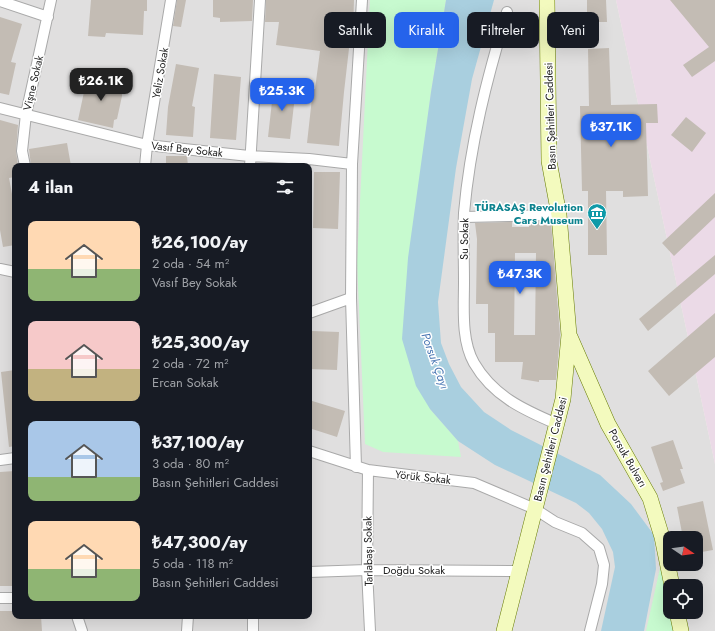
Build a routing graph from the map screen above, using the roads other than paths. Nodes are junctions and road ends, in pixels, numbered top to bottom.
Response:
1 (0, 0) edge
2 (51, 0) edge
3 (171, 0) edge
4 (260, 0) edge
5 (362, 0) edge
6 (547, 0) edge
7 (48, 17) junction
8 (496, 48) edge
9 (0, 108) edge
10 (26, 114) junction
11 (147, 145) junction
12 (249, 156) junction
13 (24, 163) edge
14 (146, 163) edge
15 (250, 163) edge
16 (352, 164) junction
17 (559, 215) junction
18 (464, 217) junction
19 (0, 269) edge
20 (12, 271) edge
21 (351, 298) junction
22 (312, 312) edge
23 (569, 335) junction
24 (557, 424) junction
25 (312, 452) edge
26 (12, 458) edge
27 (0, 460) edge
28 (356, 466) junction
29 (368, 470) junction
30 (535, 509) junction
31 (367, 570) junction
32 (519, 571) junction
33 (312, 572) edge
34 (671, 579) edge
35 (0, 598) edge
36 (12, 598) edge
37 (78, 619) edge
38 (188, 619) edge
39 (253, 619) edge
40 (678, 619) edge
41 (82, 631) edge
42 (187, 631) edge
43 (253, 631) edge
44 (370, 631) edge
45 (504, 631) edge
46 (590, 631) edge
47 (681, 631) edge

1 - 7 street
2 - 7 street, Vişne Sokak
3 - 11 street, Yeliz Sokak
4 - 12 street
5 - 16 street
6 - 17 main road, Basın Şehitleri Caddesi
7 - 10 street, Vişne Sokak
8 - 18 street, Su Sokak
9 - 10 street, Vasıf Bey Sokak
10 - 11 street, Vasıf Bey Sokak
10 - 13 street, Vişne Sokak
11 - 12 street, Vasıf Bey Sokak
11 - 14 street, Yeliz Sokak
12 - 15 street
12 - 16 street, Vasıf Bey Sokak
16 - 21 street
17 - 18 street
17 - 23 main road, Basın Şehitleri Caddesi
18 - 24 street, Su Sokak
19 - 20 street
21 - 22 street
21 - 28 street
23 - 24 main road, Basın Şehitleri Caddesi
23 - 34 main road, Porsuk Bulvarı
24 - 30 main road, Basın Şehitleri Caddesi
25 - 28 street, Yörük Sokak
26 - 27 street
28 - 29 street, Yörük Sokak
29 - 30 street, Yörük Sokak
29 - 31 street, Tarlabaşı Sokak
30 - 32 main road, Basın Şehitleri Caddesi
30 - 46 street, Yörük Sokak
31 - 32 street, Doğdu Sokak
31 - 33 street, Doğdu Sokak
31 - 44 street, Tarlabaşı Sokak
32 - 45 main road, Basın Şehitleri Caddesi
35 - 36 street
37 - 41 street
38 - 42 street
39 - 43 street
40 - 47 main road

